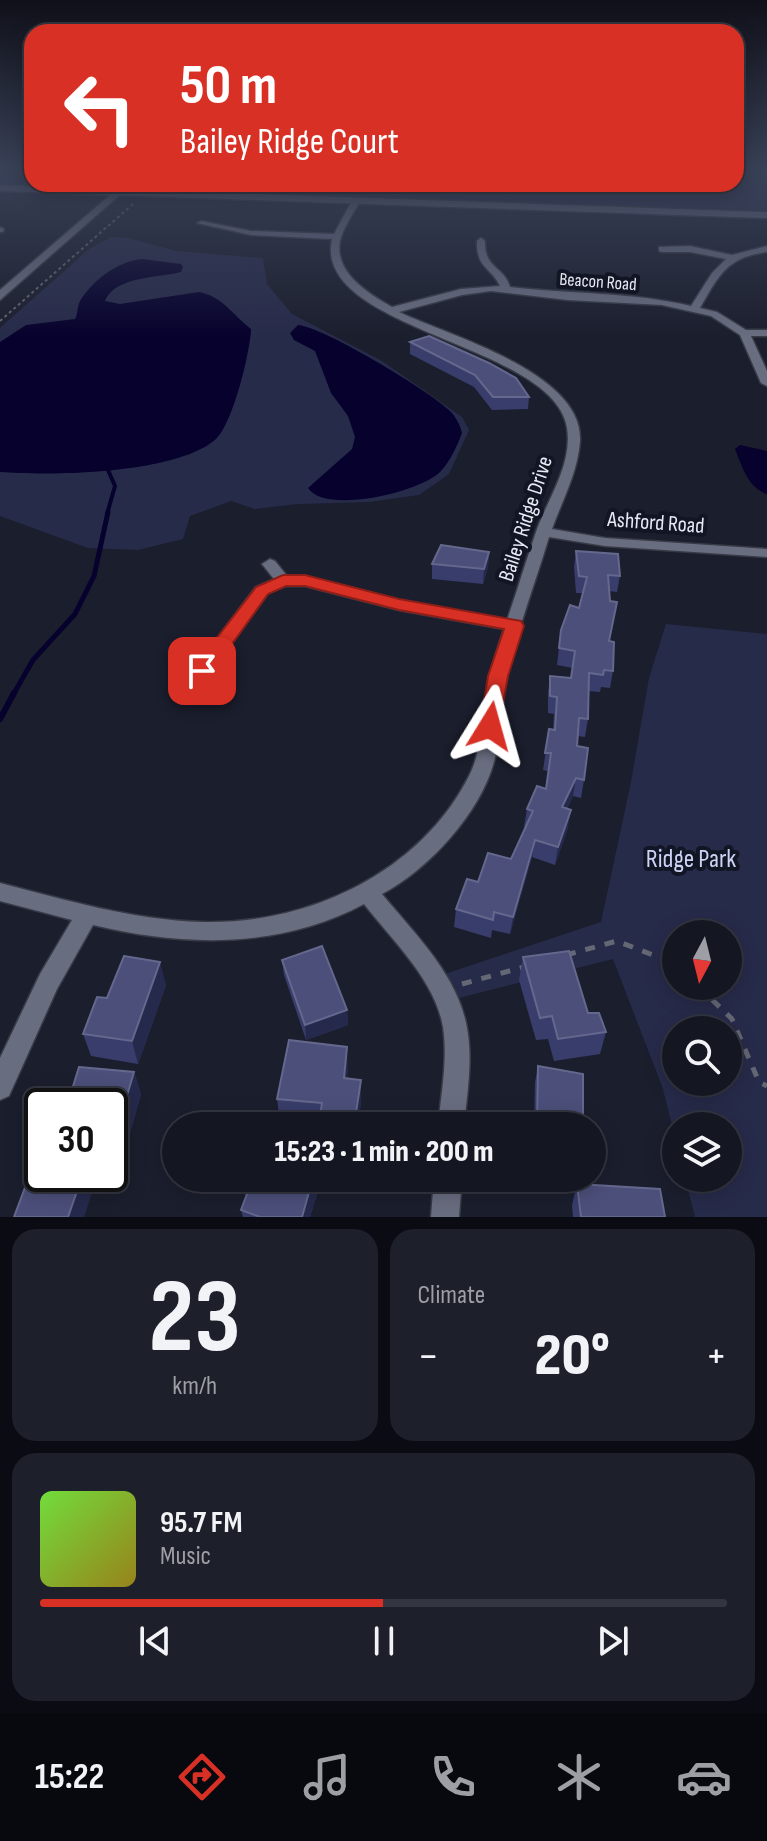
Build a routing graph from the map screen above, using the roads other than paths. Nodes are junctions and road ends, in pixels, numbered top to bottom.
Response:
1 (80, 225) edge
2 (210, 225) edge
3 (344, 225) edge
4 (338, 237) junction
5 (481, 241) dead end
6 (662, 249) dead end
7 (767, 249) edge
8 (730, 257) junction
9 (5, 287) edge
10 (505, 288) junction
11 (0, 296) edge
12 (695, 308) junction
13 (390, 311) junction
14 (744, 333) junction
15 (767, 333) edge
16 (767, 383) edge
17 (543, 532) junction
18 (767, 553) edge
19 (270, 564) dead end
20 (283, 581) junction
21 (514, 626) junction
22 (202, 671) dead end
23 (0, 892) edge
24 (369, 894) junction
25 (88, 914) junction
26 (0, 1087) edge
27 (452, 1112) edge
28 (447, 1192) edge
29 (445, 1217) edge

1 - 9 main road
2 - 4 street
3 - 4 street
4 - 13 street, Bailey Ridge Drive
5 - 10 street
6 - 8 street
7 - 8 street
8 - 12 street
9 - 11 main road
10 - 12 street, Beacon Road
10 - 13 street, Beacon Road
12 - 14 street, Beacon Road
13 - 17 street, Bailey Ridge Drive
14 - 15 street
14 - 16 street
17 - 18 street, Ashford Road
17 - 21 street, Bailey Ridge Drive
19 - 20 street
20 - 21 street
20 - 22 street
21 - 24 street, Bailey Ridge Drive
23 - 25 street, Bailey Ridge Drive
24 - 25 street, Bailey Ridge Drive
24 - 27 street
25 - 26 street
28 - 29 street

